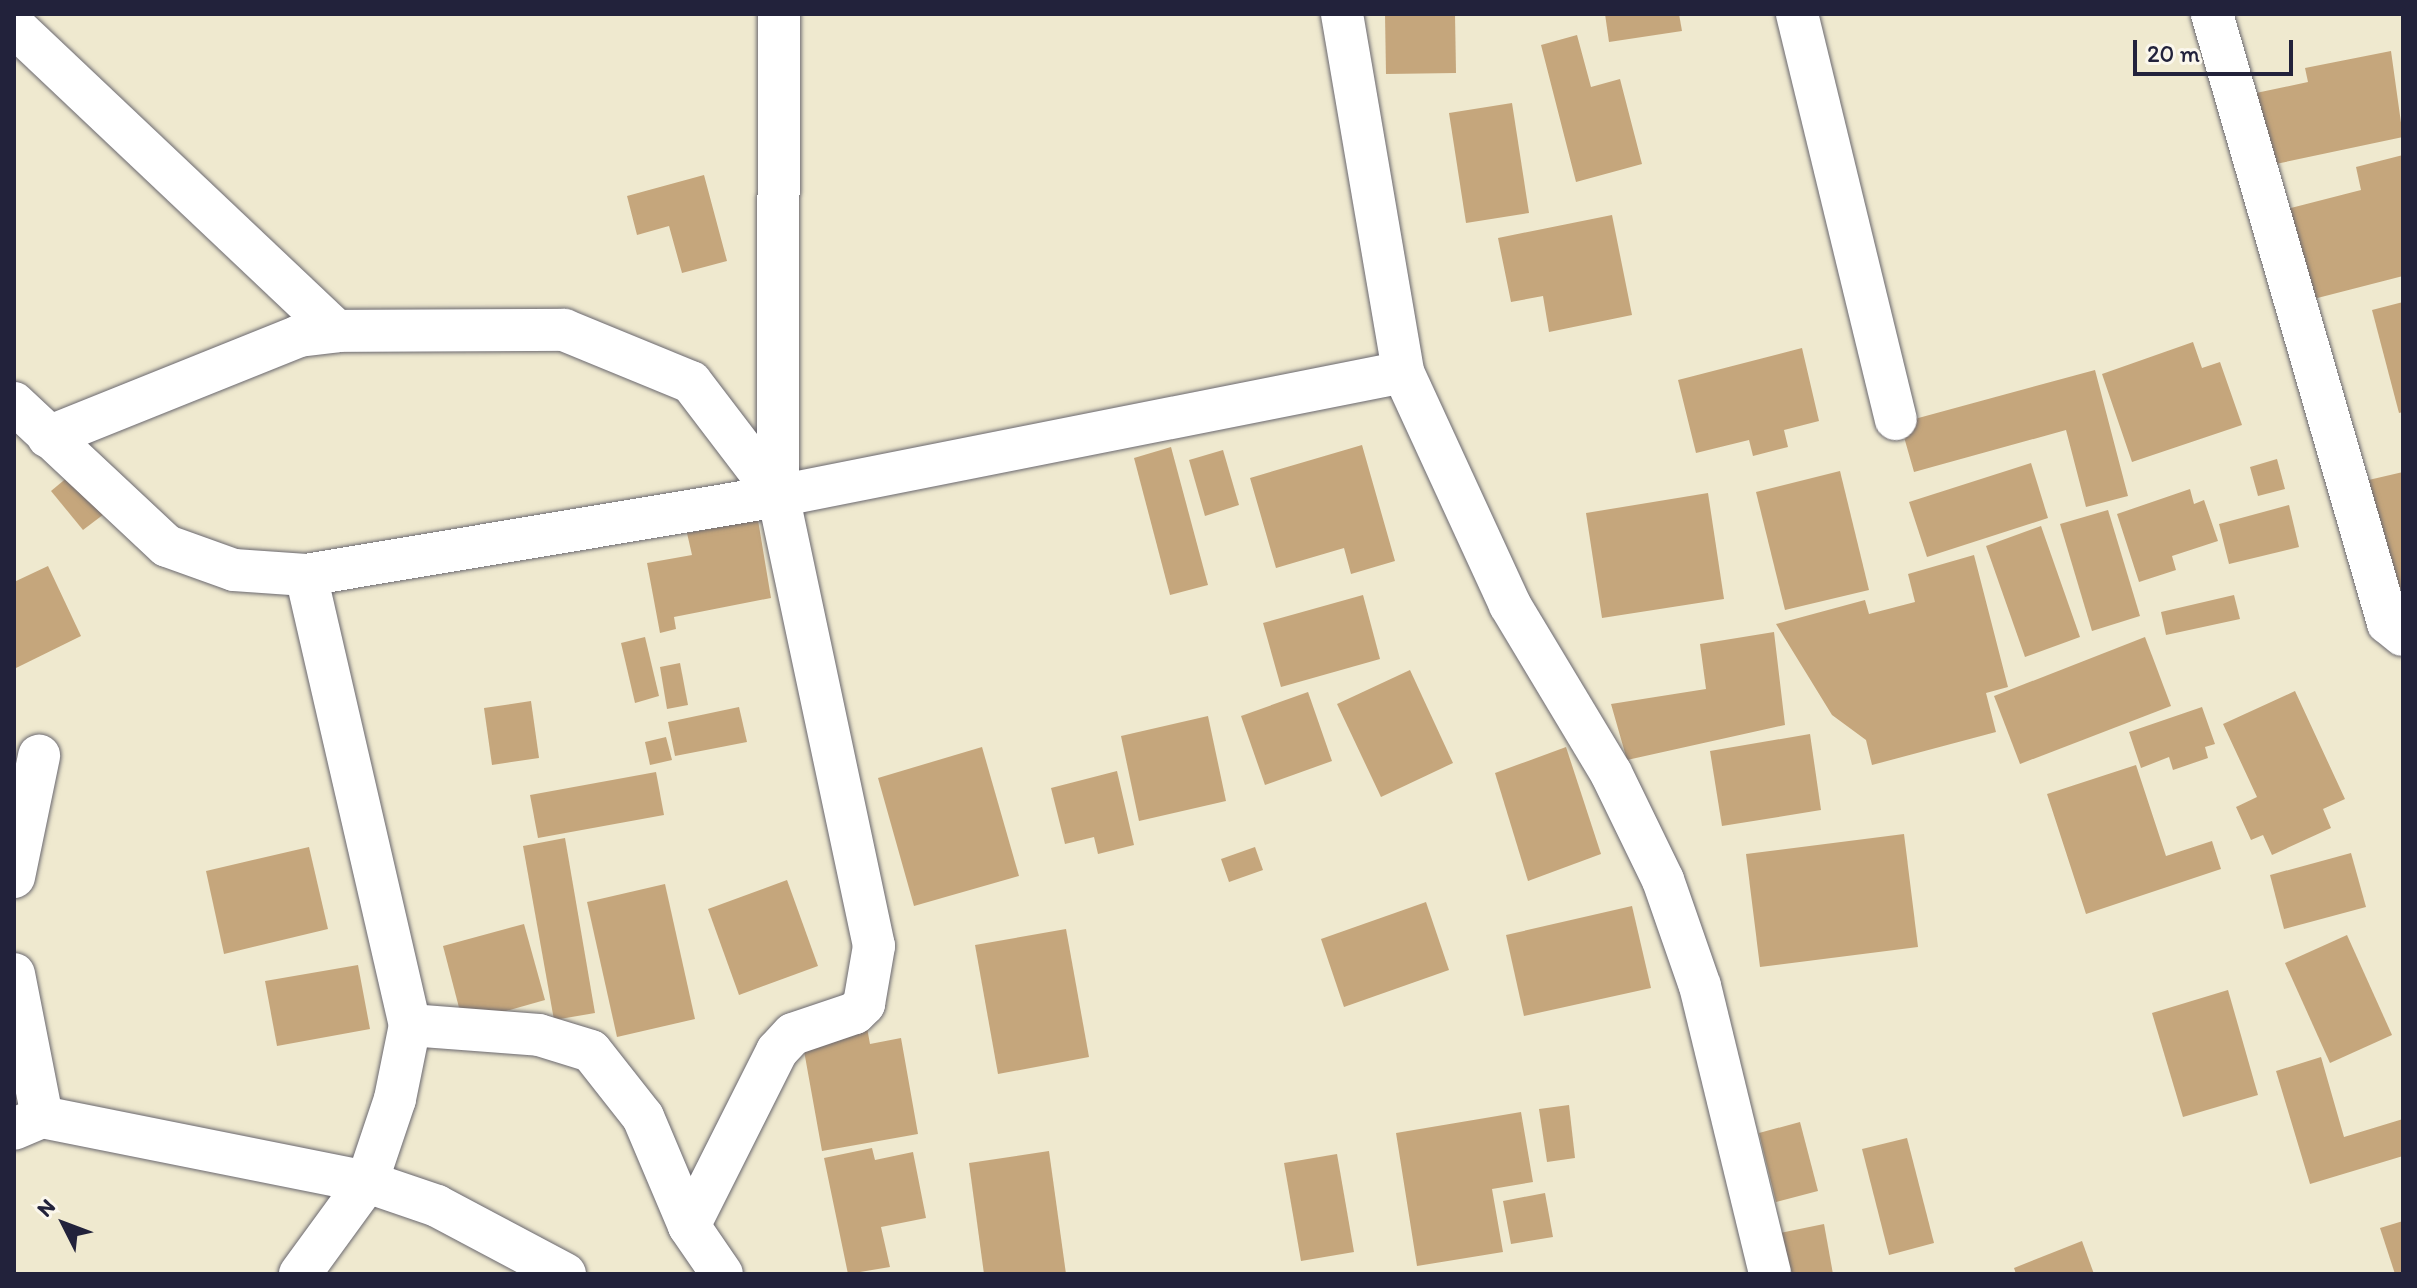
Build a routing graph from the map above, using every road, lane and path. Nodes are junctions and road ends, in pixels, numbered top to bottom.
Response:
1 (779, 14) edge
2 (1342, 14) edge
3 (1797, 14) edge
4 (2212, 14) edge
5 (14, 26) edge
6 (337, 331) junction
7 (1403, 372) junction
8 (14, 403) edge
9 (1896, 419) dead end
10 (48, 437) junction
11 (778, 496) junction
12 (306, 575) junction
13 (2403, 635) edge
14 (39, 756) dead end
15 (14, 877) edge
16 (14, 974) edge
17 (410, 1025) junction
18 (28, 1123) edge
19 (367, 1182) junction
20 (689, 1226) junction
21 (300, 1274) edge
22 (565, 1274) edge
23 (722, 1274) edge
24 (1770, 1274) edge

1 - 11 street
2 - 7 street
3 - 9 street
4 - 13 street
5 - 6 street
6 - 10 street
6 - 11 street
7 - 11 street
7 - 24 street
8 - 10 street
10 - 12 street
11 - 12 street
11 - 20 street
12 - 17 street
14 - 15 street
16 - 18 street
17 - 19 street
17 - 20 street
18 - 19 street
19 - 21 street
19 - 22 street
20 - 23 street

